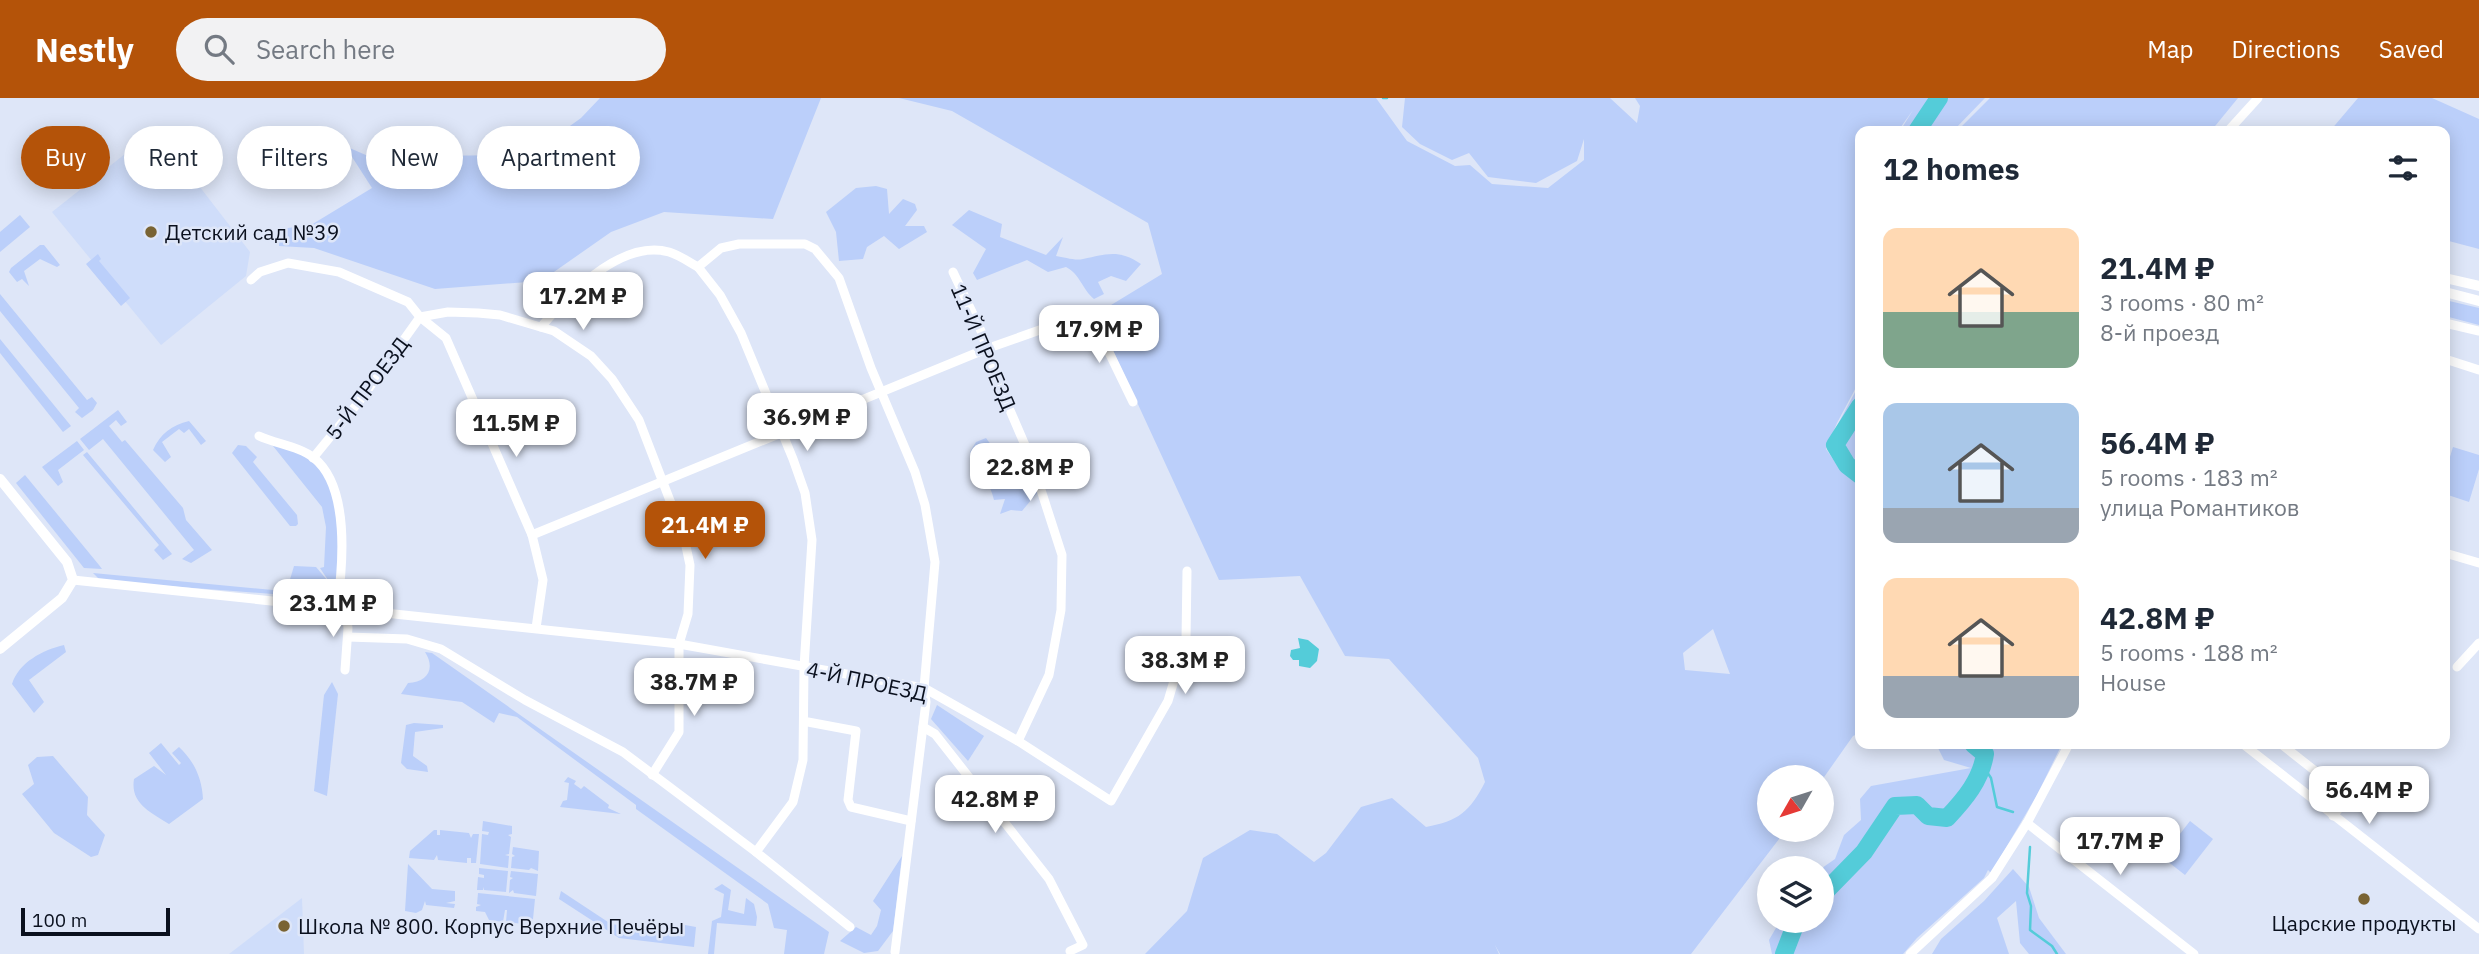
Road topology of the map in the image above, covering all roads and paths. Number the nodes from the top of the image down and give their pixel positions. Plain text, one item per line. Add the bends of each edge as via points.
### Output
1 (2258, 98) edge
2 (2233, 126) edge
3 (698, 267) junction
4 (953, 272) dead end
5 (2450, 279) edge
6 (251, 280) dead end
7 (2479, 286) edge
8 (2450, 293) edge
9 (2479, 301) edge
10 (420, 317) junction
11 (2450, 324) edge
12 (541, 327) junction
13 (2479, 331) edge
14 (986, 349) junction
15 (2450, 361) edge
16 (2479, 370) edge
17 (881, 393) junction
18 (1133, 402) dead end
19 (782, 435) junction
20 (259, 436) dead end
21 (313, 458) junction
22 (0, 479) edge
23 (664, 482) junction
24 (533, 535) junction
25 (2450, 554) edge
26 (2479, 563) edge
27 (1187, 570) dead end
28 (73, 580) junction
29 (342, 608) junction
30 (536, 628) junction
31 (348, 637) junction
32 (2479, 643) edge
33 (679, 644) junction
34 (0, 649) edge
35 (804, 667) junction
36 (2457, 667) dead end
37 (345, 670) dead end
38 (924, 688) junction
39 (808, 722) dead end
40 (923, 727) junction
41 (1018, 741) junction
42 (2066, 749) edge
43 (2249, 749) edge
44 (2287, 749) edge
45 (652, 775) junction
46 (2333, 816) junction
47 (911, 821) junction
48 (2027, 823) junction
49 (756, 852) junction
50 (850, 927) dead end
51 (2479, 929) edge
52 (895, 951) dead end
53 (1070, 951) dead end
54 (1910, 954) edge
55 (2194, 954) edge

1 - 2 street
3 - 12 street via 670,252 629,256 565,298
3 - 17 street via 721,247 806,244 815,249 834,269
3 - 19 street via 741,334
4 - 14 street, 11-Й ПРОЕЗД
5 - 7 street
6 - 10 street via 288,262 320,267 408,302
8 - 9 street
10 - 12 street via 478,313
10 - 21 street, 5-Й ПРОЕЗД
10 - 24 street via 452,347
11 - 13 street
12 - 23 street via 591,356 612,379 639,420
14 - 17 street
14 - 18 street via 1084,314 1102,338
14 - 41 street, 11-Й ПРОЕЗД via 1031,459 1062,555 1060,610 1049,675
15 - 16 street
17 - 19 street
17 - 38 street via 915,472 932,534 935,562
19 - 23 street
19 - 35 street via 805,493 813,540
20 - 21 street
21 - 29 street via 337,491
22 - 28 street via 67,562
23 - 24 street
23 - 33 street via 690,565 688,614
24 - 30 street via 543,580
25 - 26 street
27 - 41 street, 4-Й ПРОЕЗД via 1186,640 1168,701 1111,801
28 - 29 street, 4-Й ПРОЕЗД
28 - 34 street via 62,598
29 - 30 street, 4-Й ПРОЕЗД
29 - 31 street
30 - 33 street, 4-Й ПРОЕЗД
31 - 37 street
31 - 45 street via 407,639 441,649 623,752
32 - 36 street
33 - 35 street, 4-Й ПРОЕЗД
33 - 45 street via 679,732
35 - 38 street, 4-Й ПРОЕЗД
35 - 49 street via 803,760 793,802
38 - 40 street
38 - 41 street, 4-Й ПРОЕЗД
39 - 47 street via 856,731 851,807
40 - 47 street
40 - 53 street via 935,734 1049,879 1083,944
42 - 48 street
43 - 46 street
44 - 46 street via 2348,797
45 - 49 street
46 - 51 street
47 - 52 street
48 - 54 street via 1992,878
48 - 55 street
49 - 50 street

